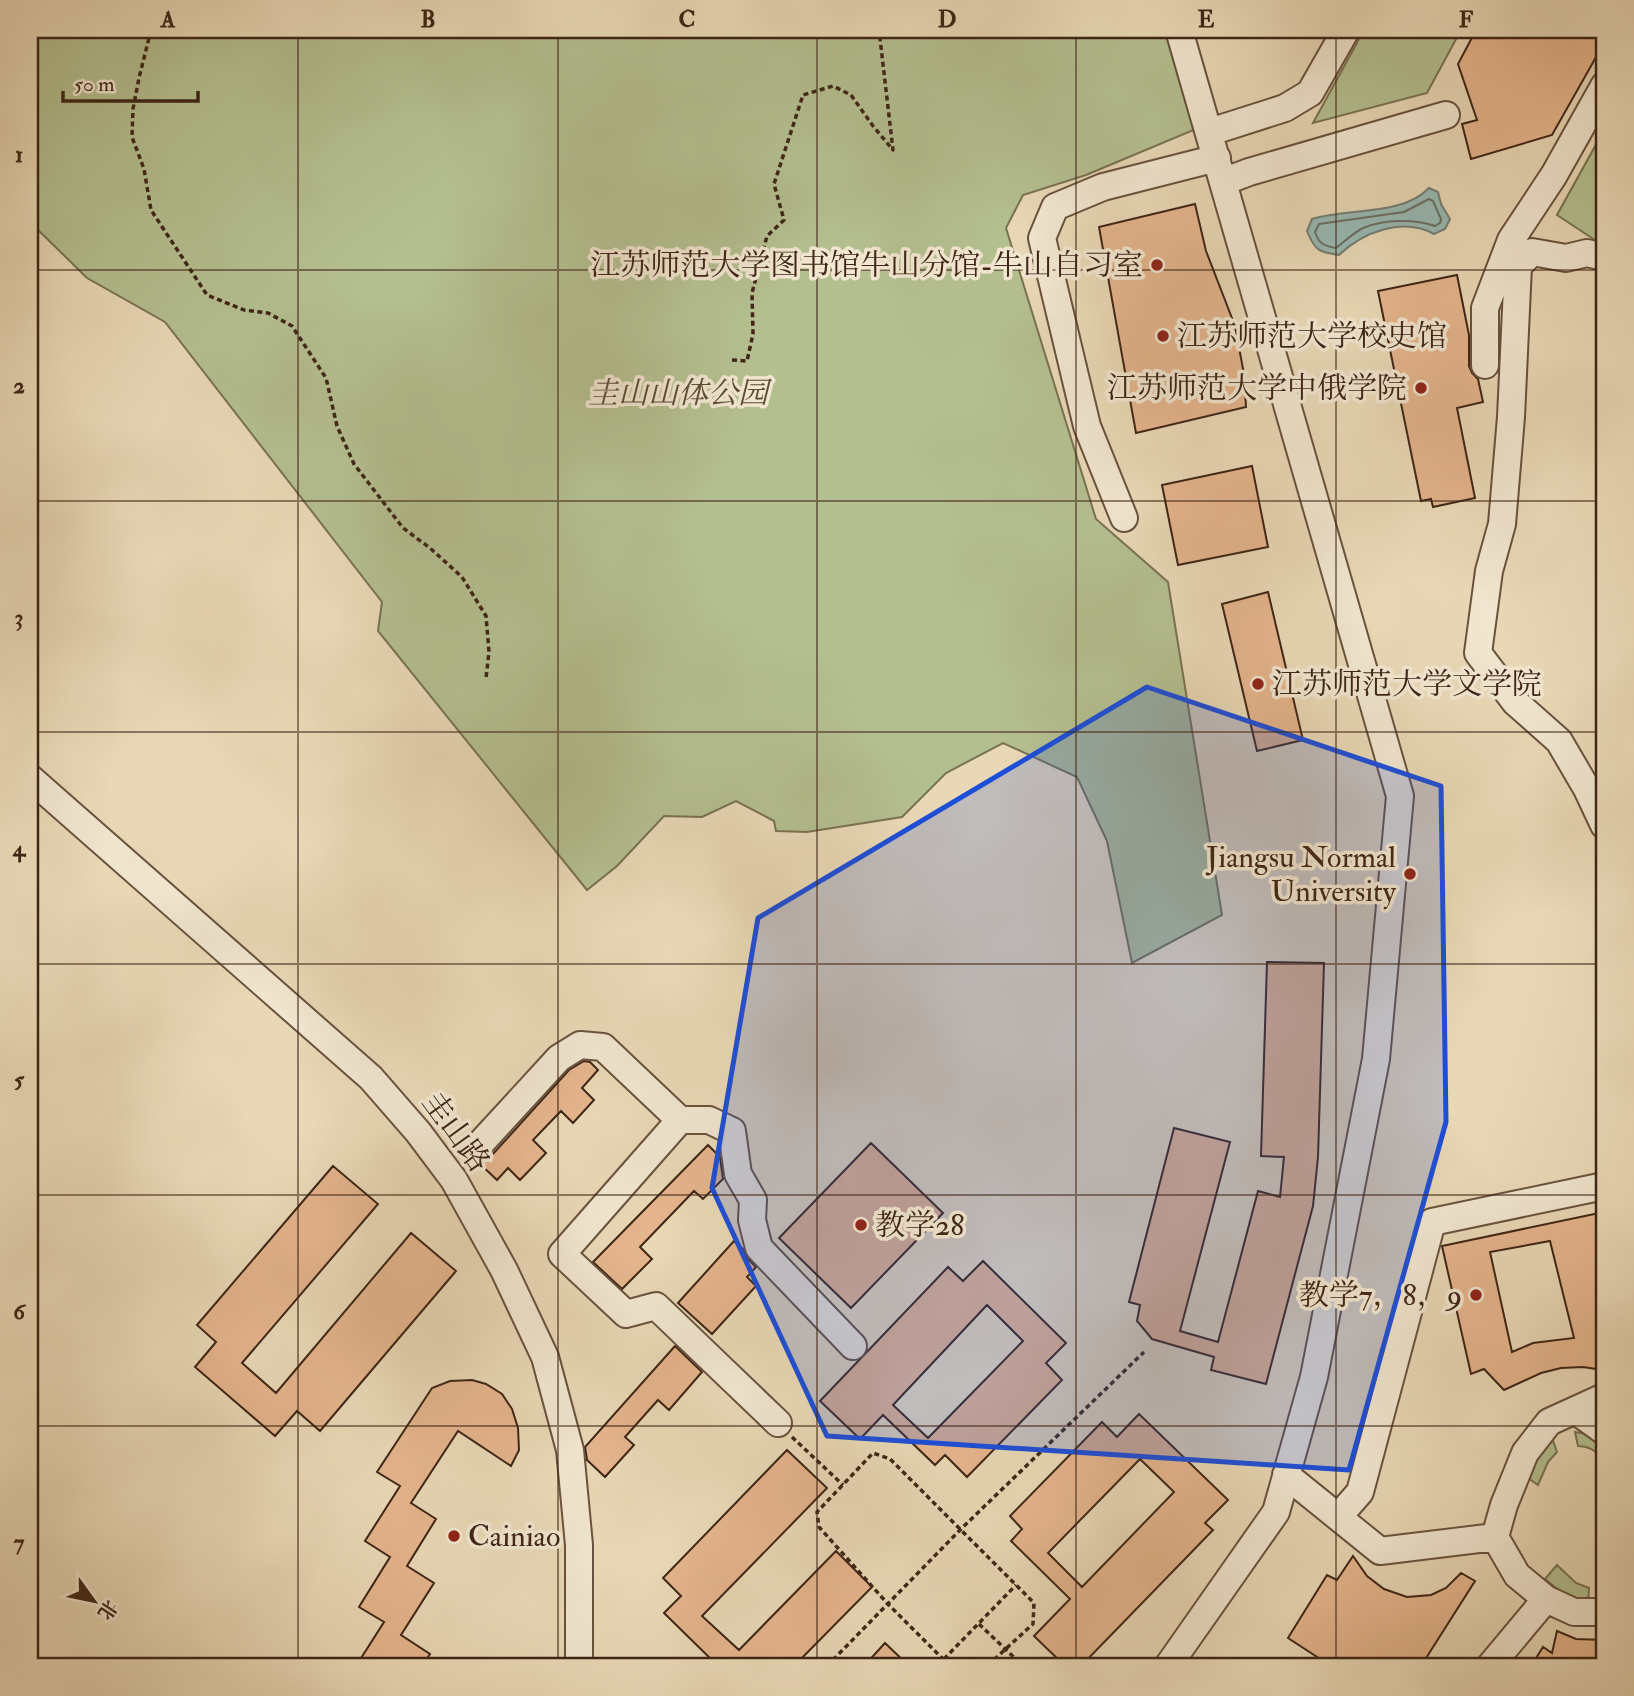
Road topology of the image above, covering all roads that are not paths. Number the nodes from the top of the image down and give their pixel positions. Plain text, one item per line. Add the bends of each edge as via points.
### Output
1 (1179, 30) edge
2 (1346, 30) edge
3 (1604, 86) edge
4 (1446, 115) dead end
5 (1210, 132) junction
6 (1220, 170) junction
7 (1604, 257) edge
8 (1485, 365) dead end
9 (1124, 518) dead end
10 (30, 778) edge
11 (1604, 825) edge
12 (680, 1120) junction
13 (481, 1143) dead end
14 (1604, 1186) edge
15 (853, 1346) dead end
16 (1604, 1397) edge
17 (1576, 1411) junction
18 (778, 1423) road end
19 (1604, 1432) edge
20 (1286, 1475) junction
21 (1339, 1516) junction
22 (1495, 1537) junction
23 (1546, 1599) junction
24 (1604, 1612) edge
25 (579, 1666) edge
26 (1168, 1666) edge
27 (1490, 1666) edge

1 - 5 street
2 - 5 street via 1310,93 1285,108
3 - 8 street via 1555,175 1511,240 1485,308
4 - 6 street via 1249,172
5 - 6 street
6 - 9 street via 1103,187 1055,207 1042,238 1087,426
6 - 20 street via 1400,796 1376,1059 1314,1377
7 - 11 street via 1587,253 1566,258 1532,252 1518,265 1502,524 1489,571 1478,653 1515,702 1559,741
10 - 25 street, 圭山路 via 372,1078 454,1180 545,1357 570,1450 579,1545
12 - 13 street via 603,1047 580,1045 559,1058
12 - 15 street via 709,1120 732,1131 738,1174 753,1200 759,1248
12 - 18 street via 562,1254 626,1314 656,1306
14 - 21 street via 1432,1222 1360,1492
16 - 17 street
17 - 19 street
17 - 22 street via 1549,1422 1525,1453
20 - 21 street
20 - 26 street via 1276,1512
21 - 22 street via 1380,1552
22 - 23 street via 1517,1575
23 - 24 street via 1574,1612
23 - 27 street

